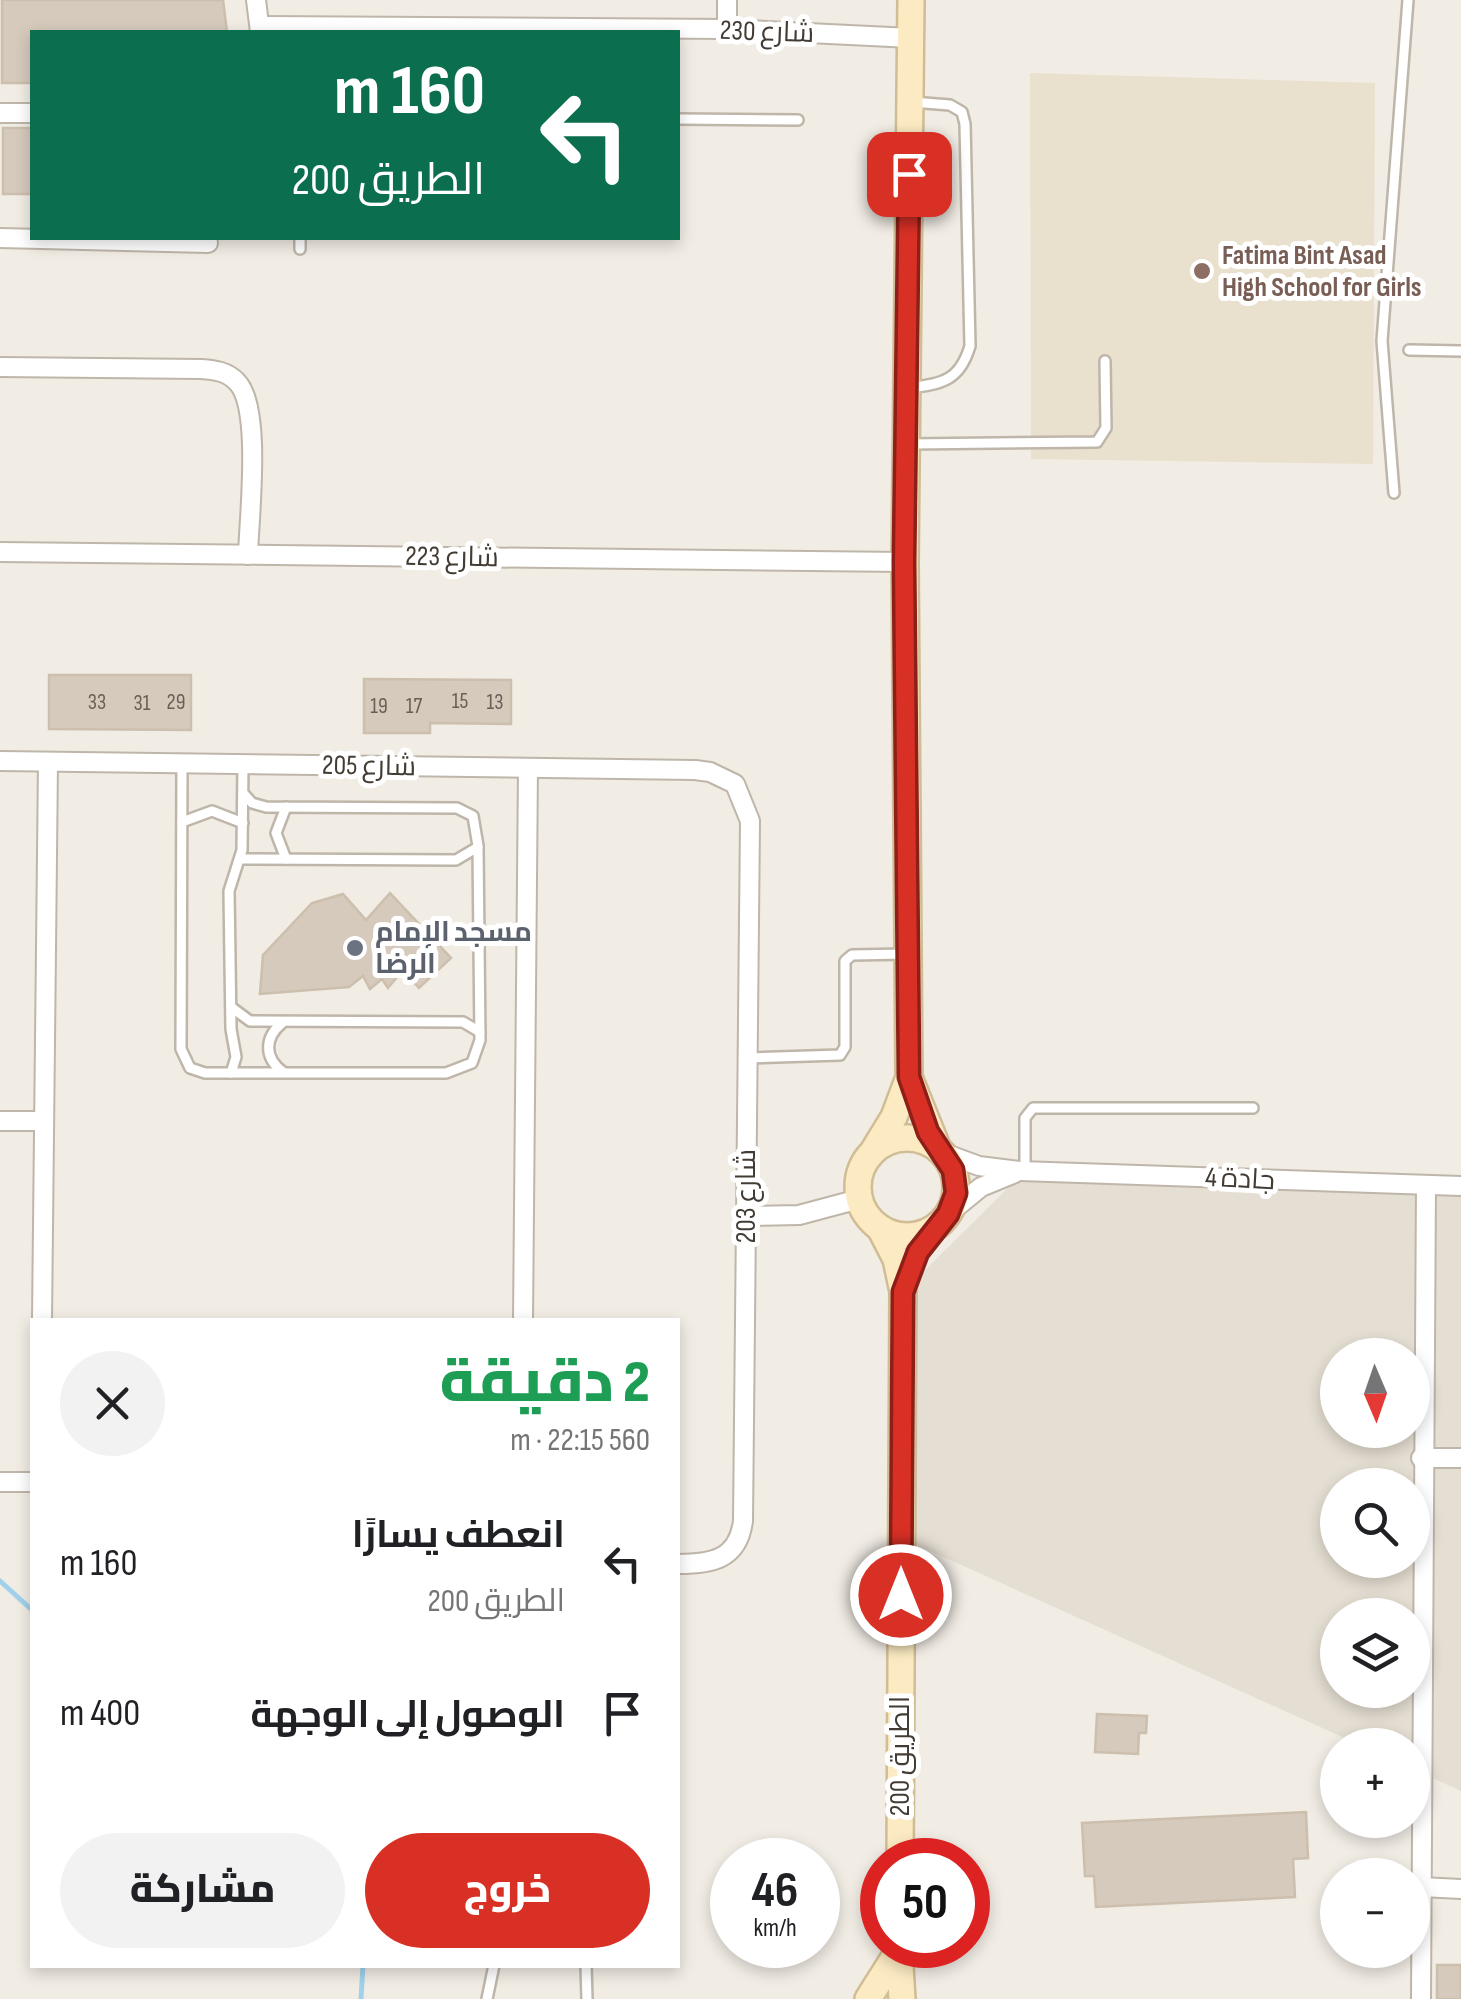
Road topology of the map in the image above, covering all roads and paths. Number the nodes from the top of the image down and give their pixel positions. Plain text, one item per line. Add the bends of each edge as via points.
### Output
1 (256, 0) edge
2 (727, 0) edge
3 (911, 0) edge
4 (1408, 0) edge
5 (261, 29) edge
6 (727, 30) junction
7 (911, 38) junction
8 (910, 102) junction
9 (0, 113) edge
10 (30, 113) edge
11 (680, 120) edge
12 (798, 120) dead end
13 (0, 238) edge
14 (30, 239) edge
15 (83, 240) edge
16 (208, 243) dead end
17 (1408, 350) dead end
18 (1461, 351) edge
19 (1104, 361) dead end
20 (0, 367) edge
21 (906, 388) junction
22 (906, 444) junction
23 (1394, 493) dead end
24 (0, 552) edge
25 (248, 554) junction
26 (904, 562) junction
27 (0, 761) edge
28 (48, 762) junction
29 (182, 764) junction
30 (243, 764) junction
31 (528, 768) junction
32 (735, 784) joint
33 (243, 793) junction
34 (286, 807) junction
35 (182, 822) junction
36 (243, 822) junction
37 (478, 846) junction
38 (240, 859) junction
39 (286, 859) junction
40 (908, 954) junction
41 (230, 1007) junction
42 (284, 1022) junction
43 (480, 1032) junction
44 (747, 1058) junction
45 (230, 1073) junction
46 (284, 1073) junction
47 (909, 1077) junction
48 (1254, 1108) dead end
49 (0, 1121) edge
50 (44, 1121) junction
51 (939, 1150) junction
52 (871, 1154) junction
53 (1022, 1171) junction
54 (1426, 1185) junction
55 (1461, 1186) edge
56 (859, 1200) junction
57 (746, 1216) junction
58 (941, 1221) junction
59 (880, 1228) junction
60 (903, 1292) junction
61 (42, 1318) edge
62 (523, 1318) edge
63 (1421, 1458) junction
64 (1461, 1458) edge
65 (0, 1482) edge
66 (30, 1482) edge
67 (680, 1564) edge
68 (900, 1838) edge
69 (1421, 1858) edge
70 (1430, 1887) edge
71 (1461, 1889) edge
72 (493, 1968) edge
73 (586, 1968) edge
74 (886, 1968) edge
75 (900, 1968) edge
76 (1421, 1968) edge
77 (487, 1999) edge
78 (587, 1999) edge
79 (868, 1999) edge
80 (902, 1999) edge
81 (1421, 1999) edge

1 - 5 street, شارع 230
2 - 6 street
3 - 7 main road
4 - 23 lane via 1382,341
5 - 6 street, شارع 230
6 - 7 street, شارع 230
7 - 8 main road
8 - 21 main road
8 - 21 lane via 950,105 962,112 965,124 970,346 955,376
9 - 10 street
11 - 12 lane
13 - 14 street
15 - 16 street
17 - 18 lane
19 - 22 lane via 1106,428 1092,444
20 - 25 street via 201,368 232,378 250,411
21 - 22 main road
22 - 26 main road
24 - 25 street, شارع 223
25 - 26 street, شارع 223
26 - 40 main road
27 - 28 street, شارع 205
28 - 29 street, شارع 205
28 - 50 street
29 - 30 street, شارع 205
29 - 35 lane
30 - 31 street, شارع 205
30 - 33 lane
31 - 32 street, شارع 205 via 695,770
31 - 62 street
32 - 44 street, شارع 203 via 750,821
33 - 34 lane via 258,806
33 - 36 lane
34 - 37 lane via 457,808 475,820
34 - 39 lane via 276,833
35 - 36 lane via 212,812
35 - 45 lane via 181,1049 197,1072
36 - 38 lane
37 - 39 lane via 456,860
37 - 43 lane
38 - 39 lane
38 - 41 lane via 230,891
40 - 44 lane via 848,957 840,1055
40 - 47 main road
41 - 42 lane via 250,1021
41 - 45 lane via 236,1057
42 - 43 lane via 464,1022
42 - 46 lane via 268,1047
43 - 46 lane via 476,1056 455,1073
44 - 57 street, شارع 203
45 - 46 lane
47 - 51 main road
47 - 52 main road
48 - 53 lane via 1034,1108 1025,1118
49 - 50 street
50 - 61 street
51 - 52 main road via 907,1138
51 - 53 street, جادة 4 via 979,1166
51 - 58 main road via 956,1181
52 - 56 main road via 859,1175
53 - 54 street, جادة 4
53 - 58 street, جادة 4 via 981,1187
54 - 55 street, جادة 4
54 - 63 street
56 - 57 street via 799,1215
56 - 59 main road
57 - 67 street, شارع 203 via 742,1536 713,1563
58 - 59 main road via 913,1236
58 - 60 main road, الطريق 200
59 - 60 main road, الطريق 200
60 - 68 main road, الطريق 200
63 - 64 street
63 - 69 street
65 - 66 street
70 - 71 street
72 - 77 lane
73 - 78 lane
74 - 79 main road
75 - 80 main road
76 - 81 street

